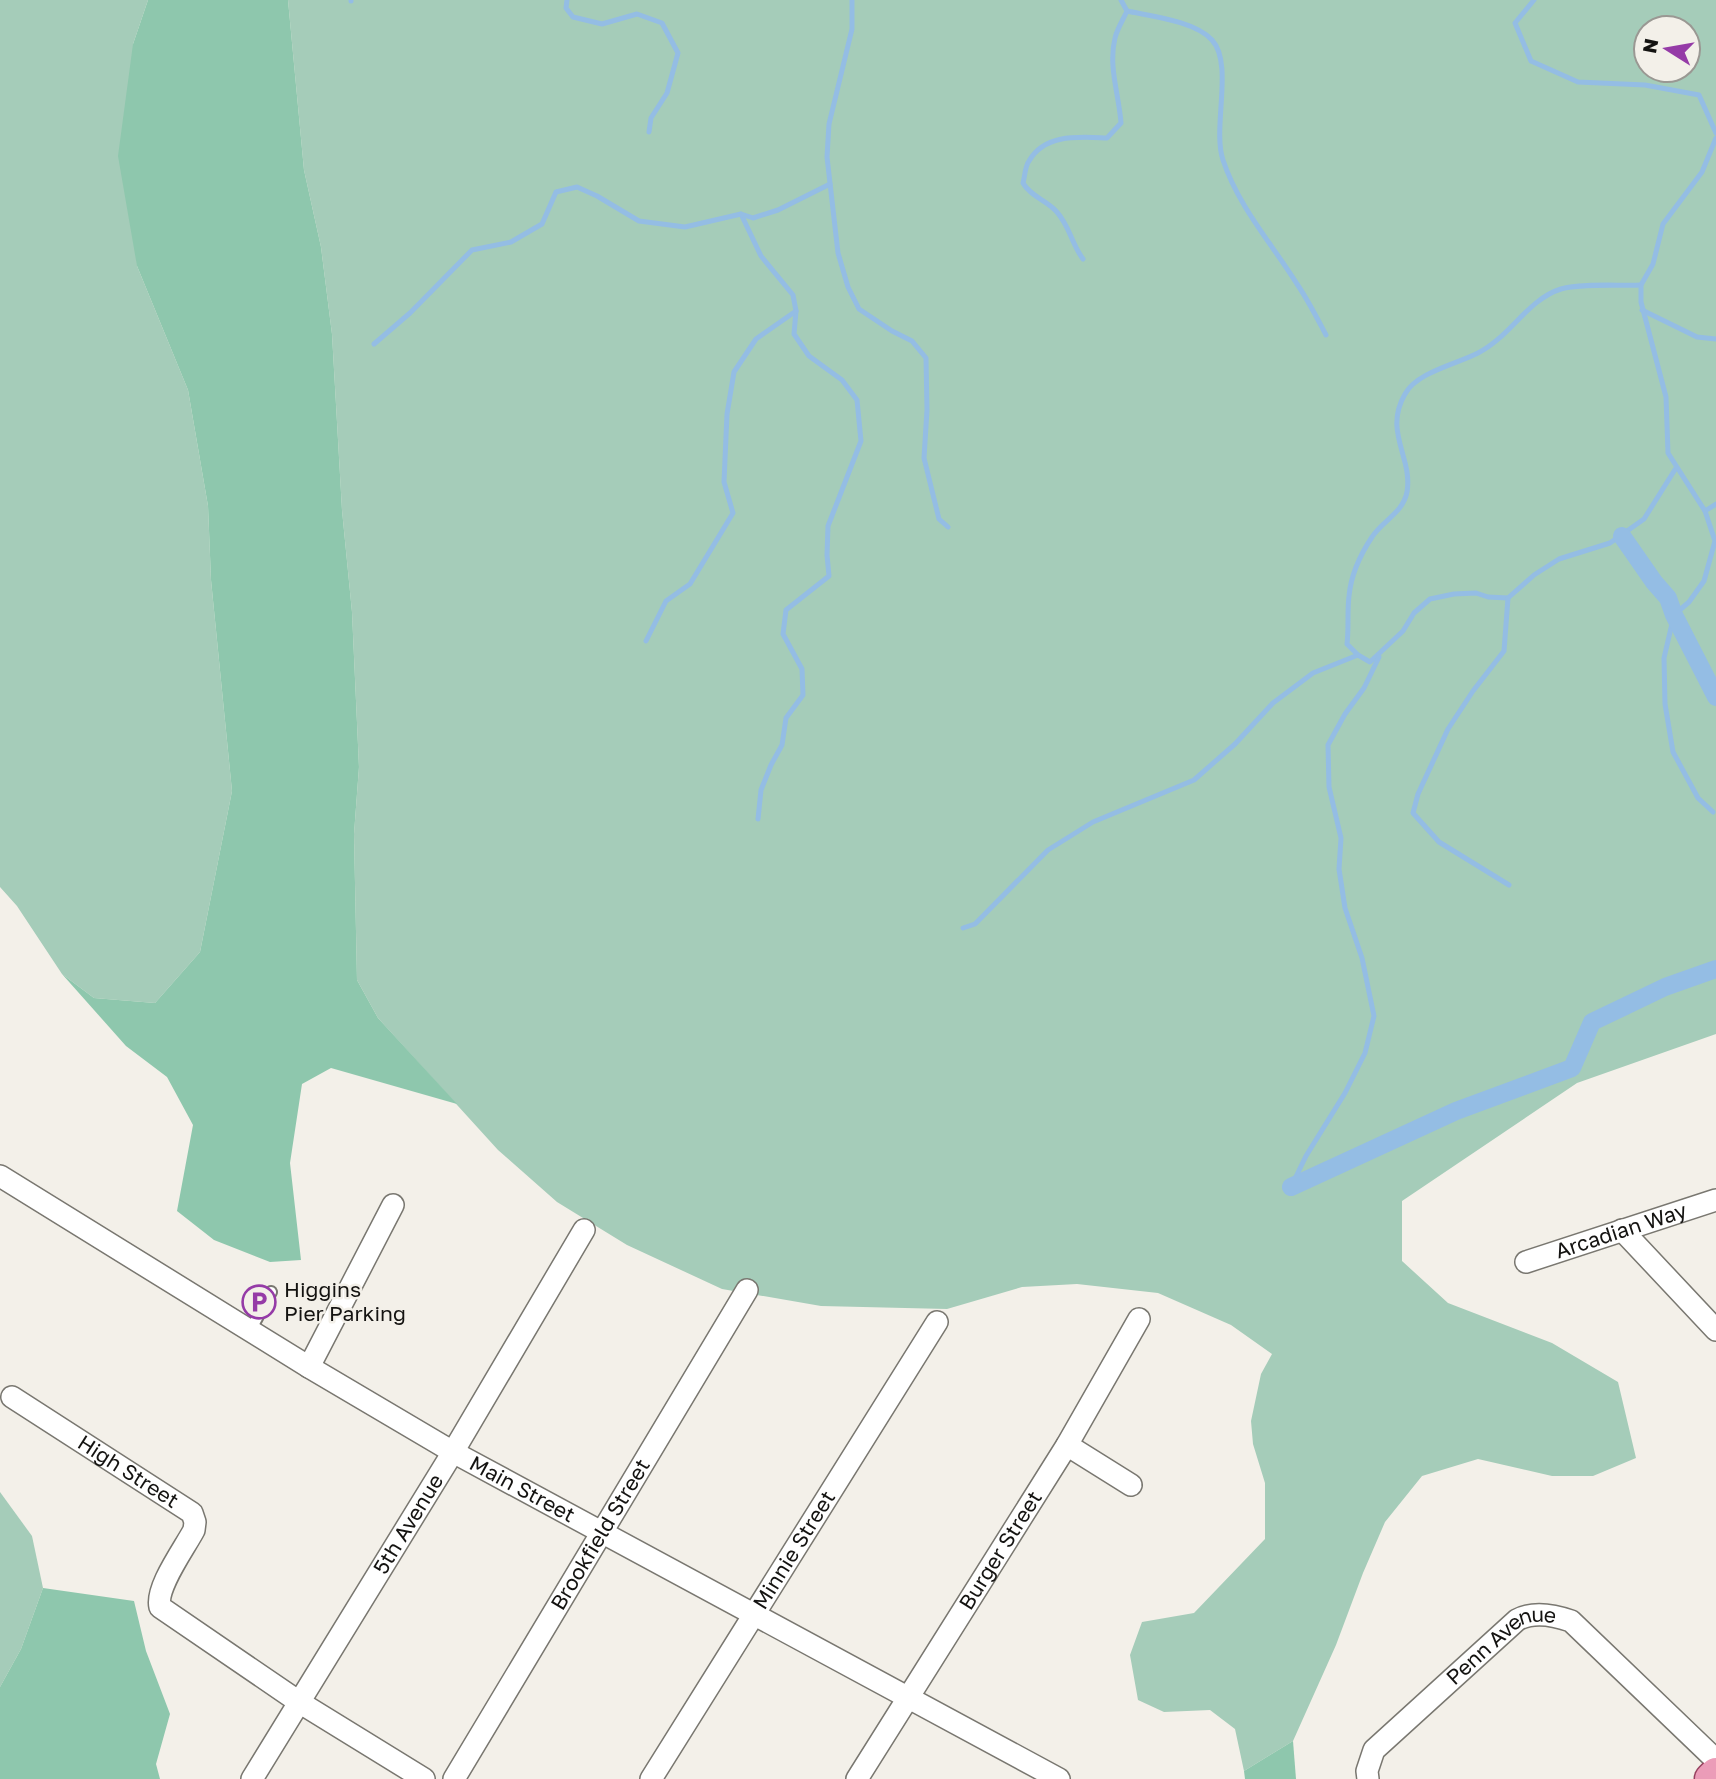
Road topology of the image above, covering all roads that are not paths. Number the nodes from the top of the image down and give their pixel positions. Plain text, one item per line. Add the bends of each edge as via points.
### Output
1 (0, 1176) edge
2 (1716, 1200) edge
3 (393, 1205) dead end
4 (584, 1230) dead end
5 (1622, 1230) junction
6 (1526, 1262) dead end
7 (747, 1290) dead end
8 (271, 1292) dead end
9 (1139, 1319) dead end
10 (937, 1322) dead end
11 (1716, 1330) edge
12 (250, 1331) junction
13 (309, 1367) junction
14 (12, 1397) dead end
15 (1067, 1445) junction
16 (453, 1452) junction
17 (1131, 1485) dead end
18 (601, 1533) junction
19 (755, 1614) junction
20 (907, 1696) junction
21 (299, 1702) junction
22 (1716, 1760) edge
23 (1716, 1774) edge
24 (252, 1779) edge
25 (424, 1779) edge
26 (454, 1779) edge
27 (651, 1779) edge
28 (857, 1779) edge
29 (1059, 1779) edge
30 (1368, 1779) edge
31 (1711, 1779) edge

1 - 12 street, Main Street
2 - 5 street, Arcadian Way
3 - 13 street
4 - 16 street, 5th Avenue
5 - 6 street, Arcadian Way
5 - 11 street
7 - 18 street, Brookfield Street
8 - 12 lane
9 - 15 street, Burger Street
10 - 19 street, Minnie Street
12 - 13 street, Main Street
13 - 16 street, Main Street
14 - 21 street, High Street via 192,1513 194,1530 163,1586 160,1607
15 - 17 street
15 - 20 street, Burger Street
16 - 18 street, Main Street
16 - 21 street, 5th Avenue
18 - 19 street, Main Street
18 - 26 street, Brookfield Street
19 - 20 street, Main Street
19 - 27 street, Minnie Street
20 - 28 street, Burger Street
20 - 29 street, Main Street
21 - 24 street, 5th Avenue
21 - 25 street
22 - 30 street, Penn Avenue via 1570,1621 1552,1614 1517,1620 1374,1750
23 - 31 main road

